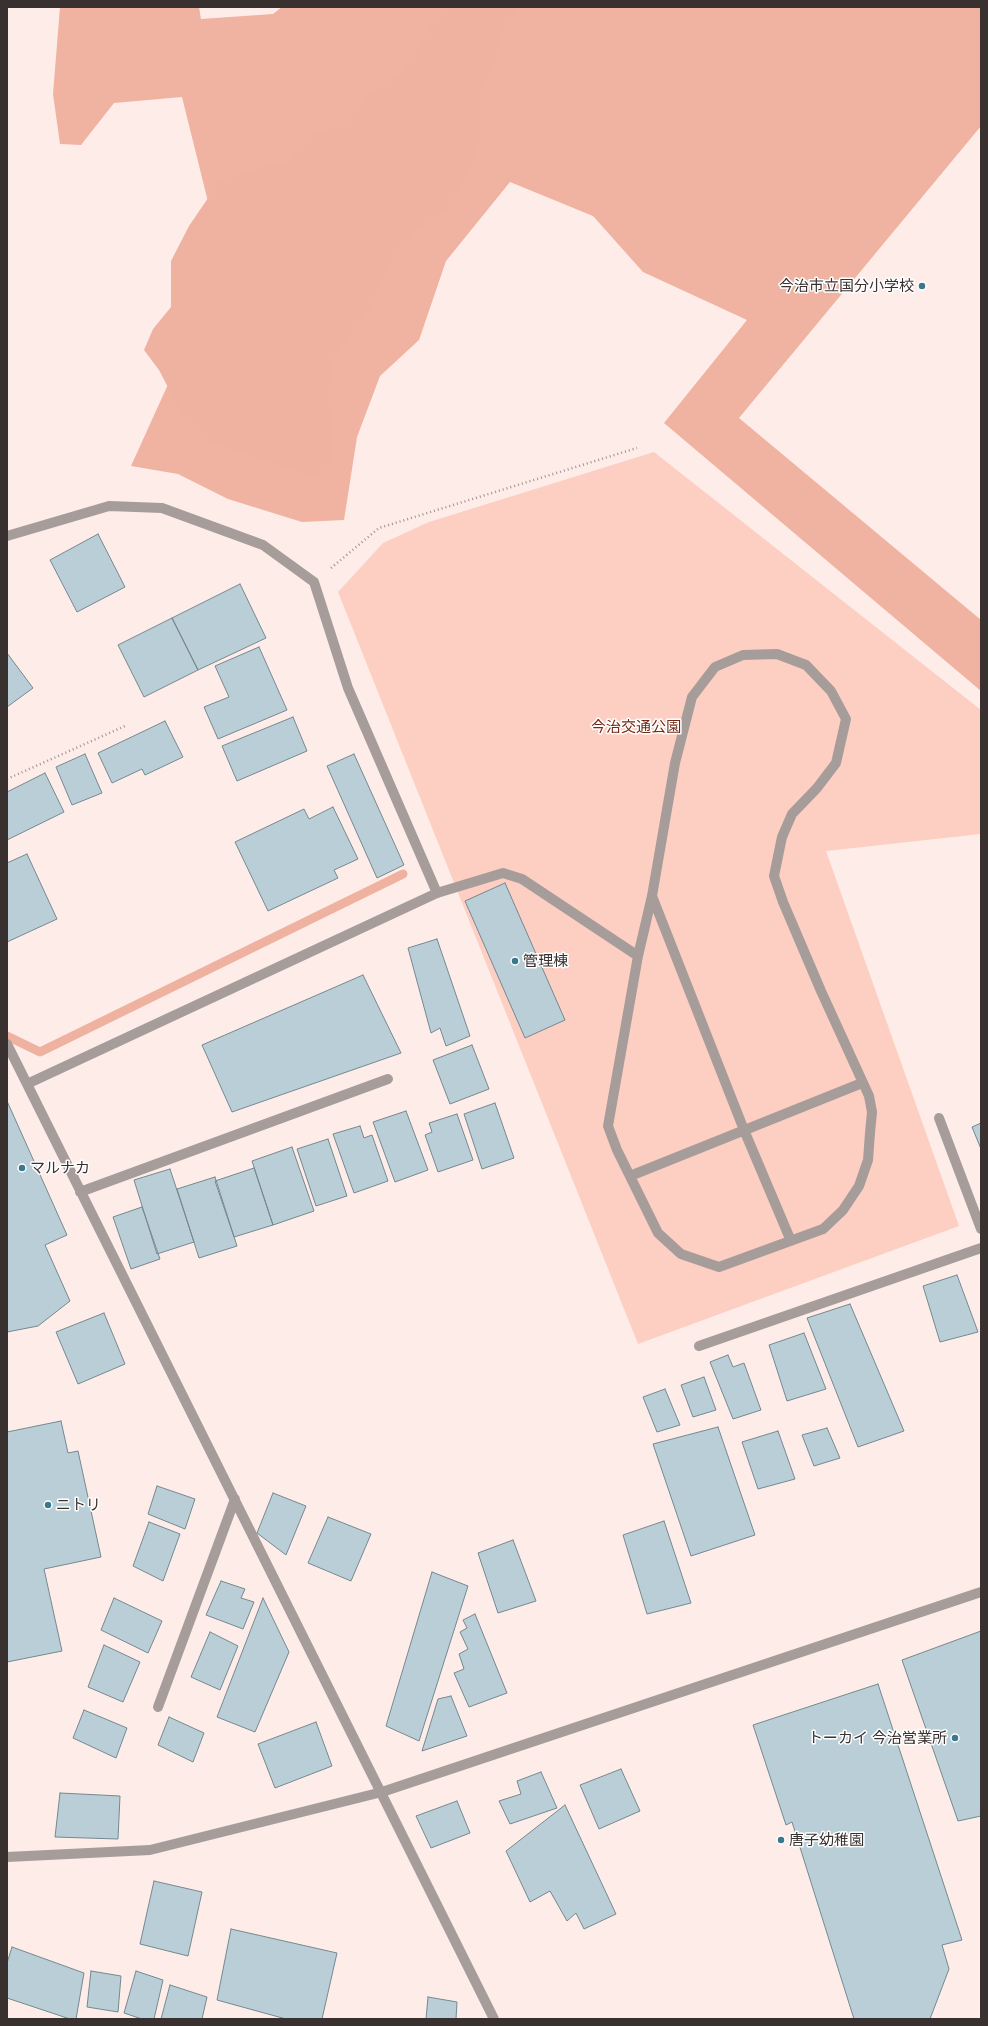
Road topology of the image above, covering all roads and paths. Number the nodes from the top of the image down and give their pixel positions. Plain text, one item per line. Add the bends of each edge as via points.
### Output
1 (637, 448) dead end
2 (7, 536) edge
3 (314, 582) junction
4 (125, 726) dead end
5 (7, 779) edge
6 (437, 893) junction
7 (652, 896) junction
8 (638, 956) junction
9 (7, 1044) edge
10 (388, 1078) dead end
11 (862, 1083) junction
12 (27, 1084) junction
13 (939, 1118) dead end
14 (744, 1130) junction
15 (630, 1176) junction
16 (80, 1192) junction
17 (981, 1229) edge
18 (791, 1241) junction
19 (981, 1248) edge
20 (699, 1346) dead end
21 (235, 1499) junction
22 (981, 1592) edge
23 (158, 1707) dead end
24 (382, 1792) junction
25 (7, 1857) edge
26 (494, 2019) edge

1 - 3 path via 379,528
2 - 3 street via 109,506 162,508 262,545
3 - 6 street via 348,688
4 - 5 path
6 - 8 street via 503,873 522,879
6 - 12 street
7 - 8 street
7 - 11 street via 675,763 692,697 715,668 743,655 777,654 806,665 831,691 846,719 836,763 818,788 792,814 782,837 774,876
7 - 14 street
8 - 15 street via 608,1126
9 - 12 street
10 - 16 street
11 - 14 street
11 - 18 street via 869,1096 872,1112 868,1160 859,1186 843,1210 824,1229
12 - 16 street
13 - 17 street
14 - 15 street
14 - 18 street
15 - 18 street via 658,1233 681,1254 720,1267
16 - 21 street
19 - 20 street
21 - 23 street
21 - 24 street
22 - 24 street
24 - 25 street via 150,1850
24 - 26 street

